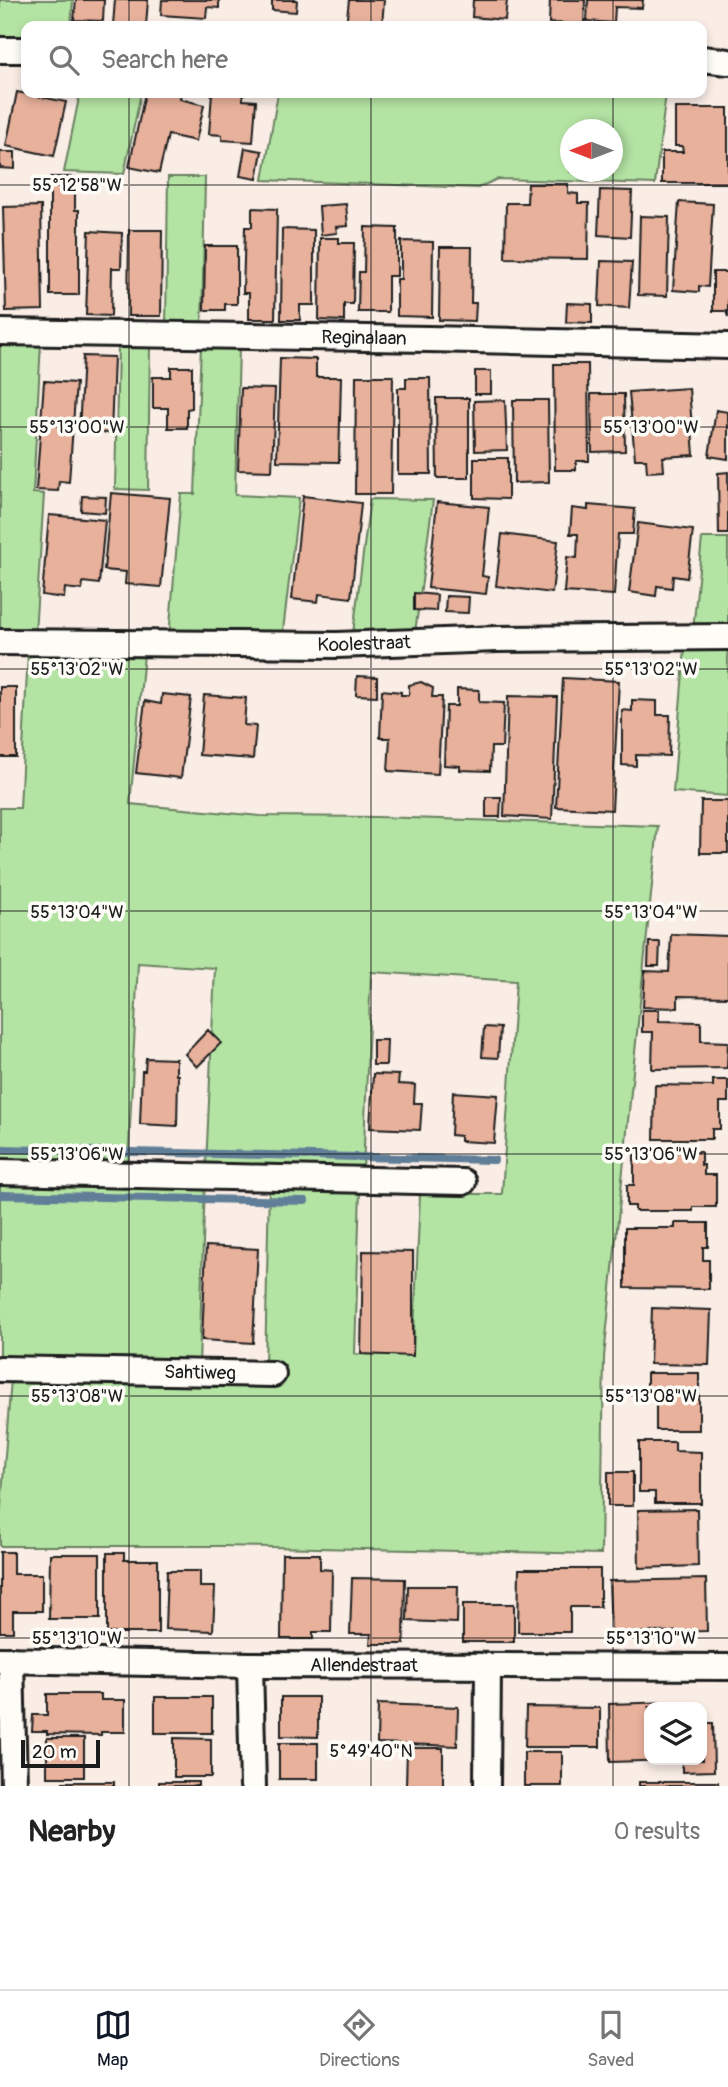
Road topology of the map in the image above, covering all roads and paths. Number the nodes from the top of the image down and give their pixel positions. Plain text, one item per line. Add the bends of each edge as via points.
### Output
1 (0, 50) edge
2 (21, 50) edge
3 (707, 60) edge
4 (728, 62) edge
5 (0, 332) edge
6 (728, 346) edge
7 (728, 638) edge
8 (0, 642) edge
9 (0, 1172) edge
10 (463, 1182) dead end
11 (0, 1370) edge
12 (273, 1374) dead end
13 (6, 1660) edge
14 (250, 1665) junction
15 (488, 1667) junction
16 (728, 1667) edge
17 (15, 1786) edge
18 (253, 1786) edge
19 (486, 1786) edge

1 - 2 street
3 - 4 street
5 - 6 street, Reginalaan
7 - 8 street, Koolestraat via 337,645
9 - 10 street
11 - 12 street, Sahtiweg
13 - 14 street, Allendestraat
13 - 17 street
14 - 15 street, Allendestraat
14 - 18 street
15 - 16 street, Allendestraat
15 - 19 street

